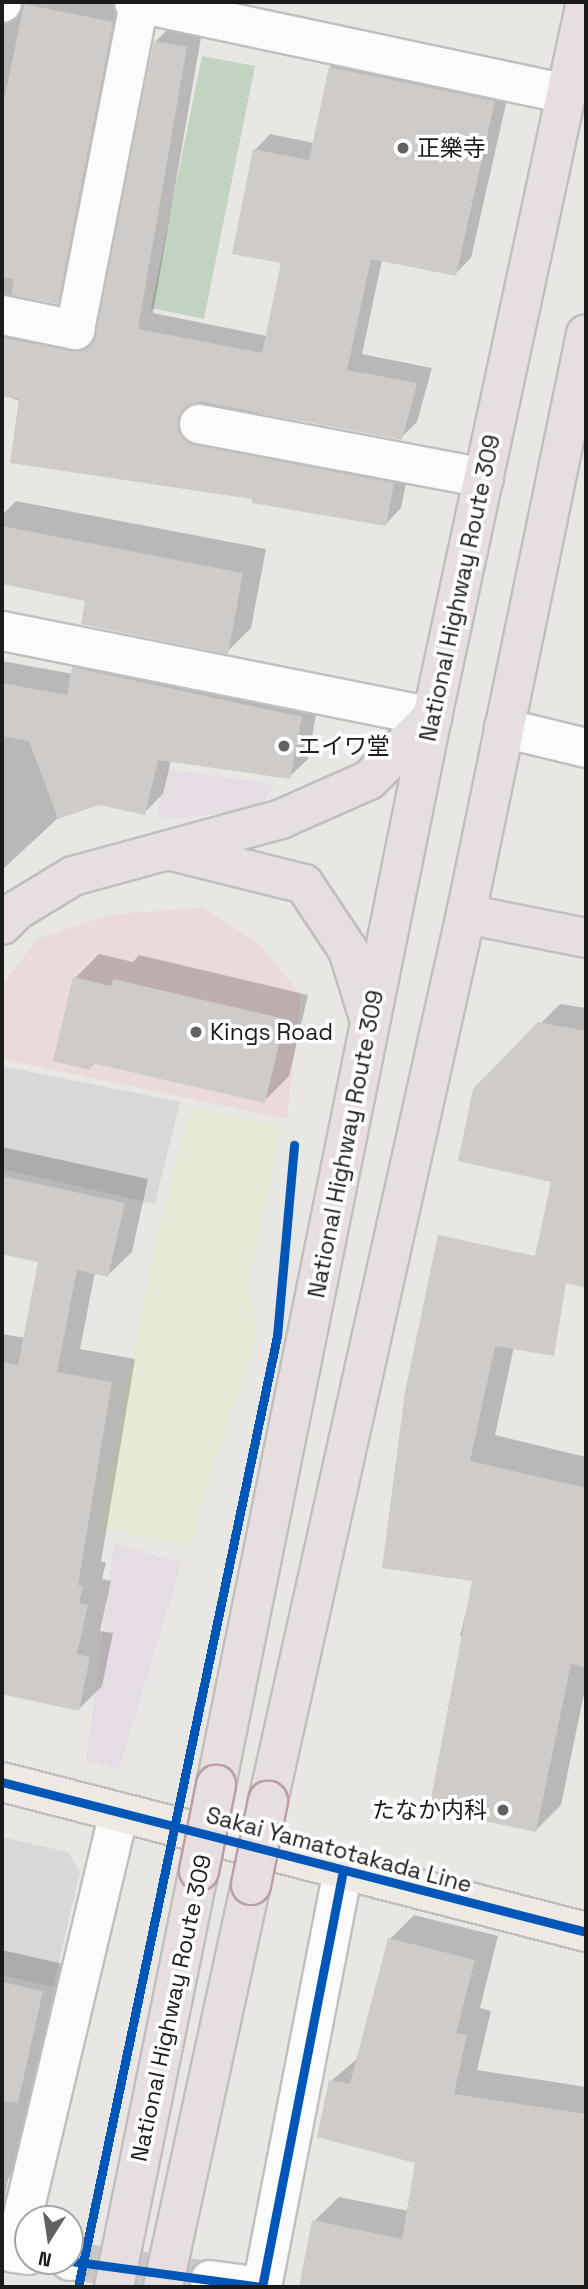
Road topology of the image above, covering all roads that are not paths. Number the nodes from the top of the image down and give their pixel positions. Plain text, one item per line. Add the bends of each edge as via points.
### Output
1 (136, 2) edge
2 (586, 2) edge
3 (566, 94) junction
4 (2, 315) edge
5 (586, 334) edge
6 (199, 424) dead end
7 (484, 478) junction
8 (2, 631) edge
9 (432, 717) junction
10 (504, 728) junction
11 (586, 748) edge
12 (163, 849) junction
13 (466, 914) junction
14 (2, 925) edge
15 (586, 938) edge
16 (370, 1024) junction
17 (2, 1782) edge
18 (119, 1813) junction
19 (343, 1872) junction
20 (586, 1932) edge
21 (25, 2205) edge
22 (210, 2280) dead end
23 (115, 2284) edge
24 (163, 2286) edge

1 - 3 street
1 - 4 street via 75,330
2 - 3 highway, National Highway Route 309
3 - 7 highway, National Highway Route 309
5 - 10 highway
6 - 7 street
7 - 9 highway, National Highway Route 309
8 - 9 street
9 - 12 highway via 369,780 281,818
9 - 16 highway, National Highway Route 309
10 - 11 street
10 - 13 highway
12 - 14 highway via 73,876 17,910
12 - 16 highway via 304,884 348,950
13 - 15 highway
13 - 24 highway, bridge
16 - 23 highway, National Highway Route 309, bridge
17 - 18 main road, Sakai Yamatotakada Line
18 - 19 main road, Sakai Yamatotakada Line
18 - 21 street
19 - 20 main road, Sakai Yamatotakada Line
19 - 22 street via 262,2287

